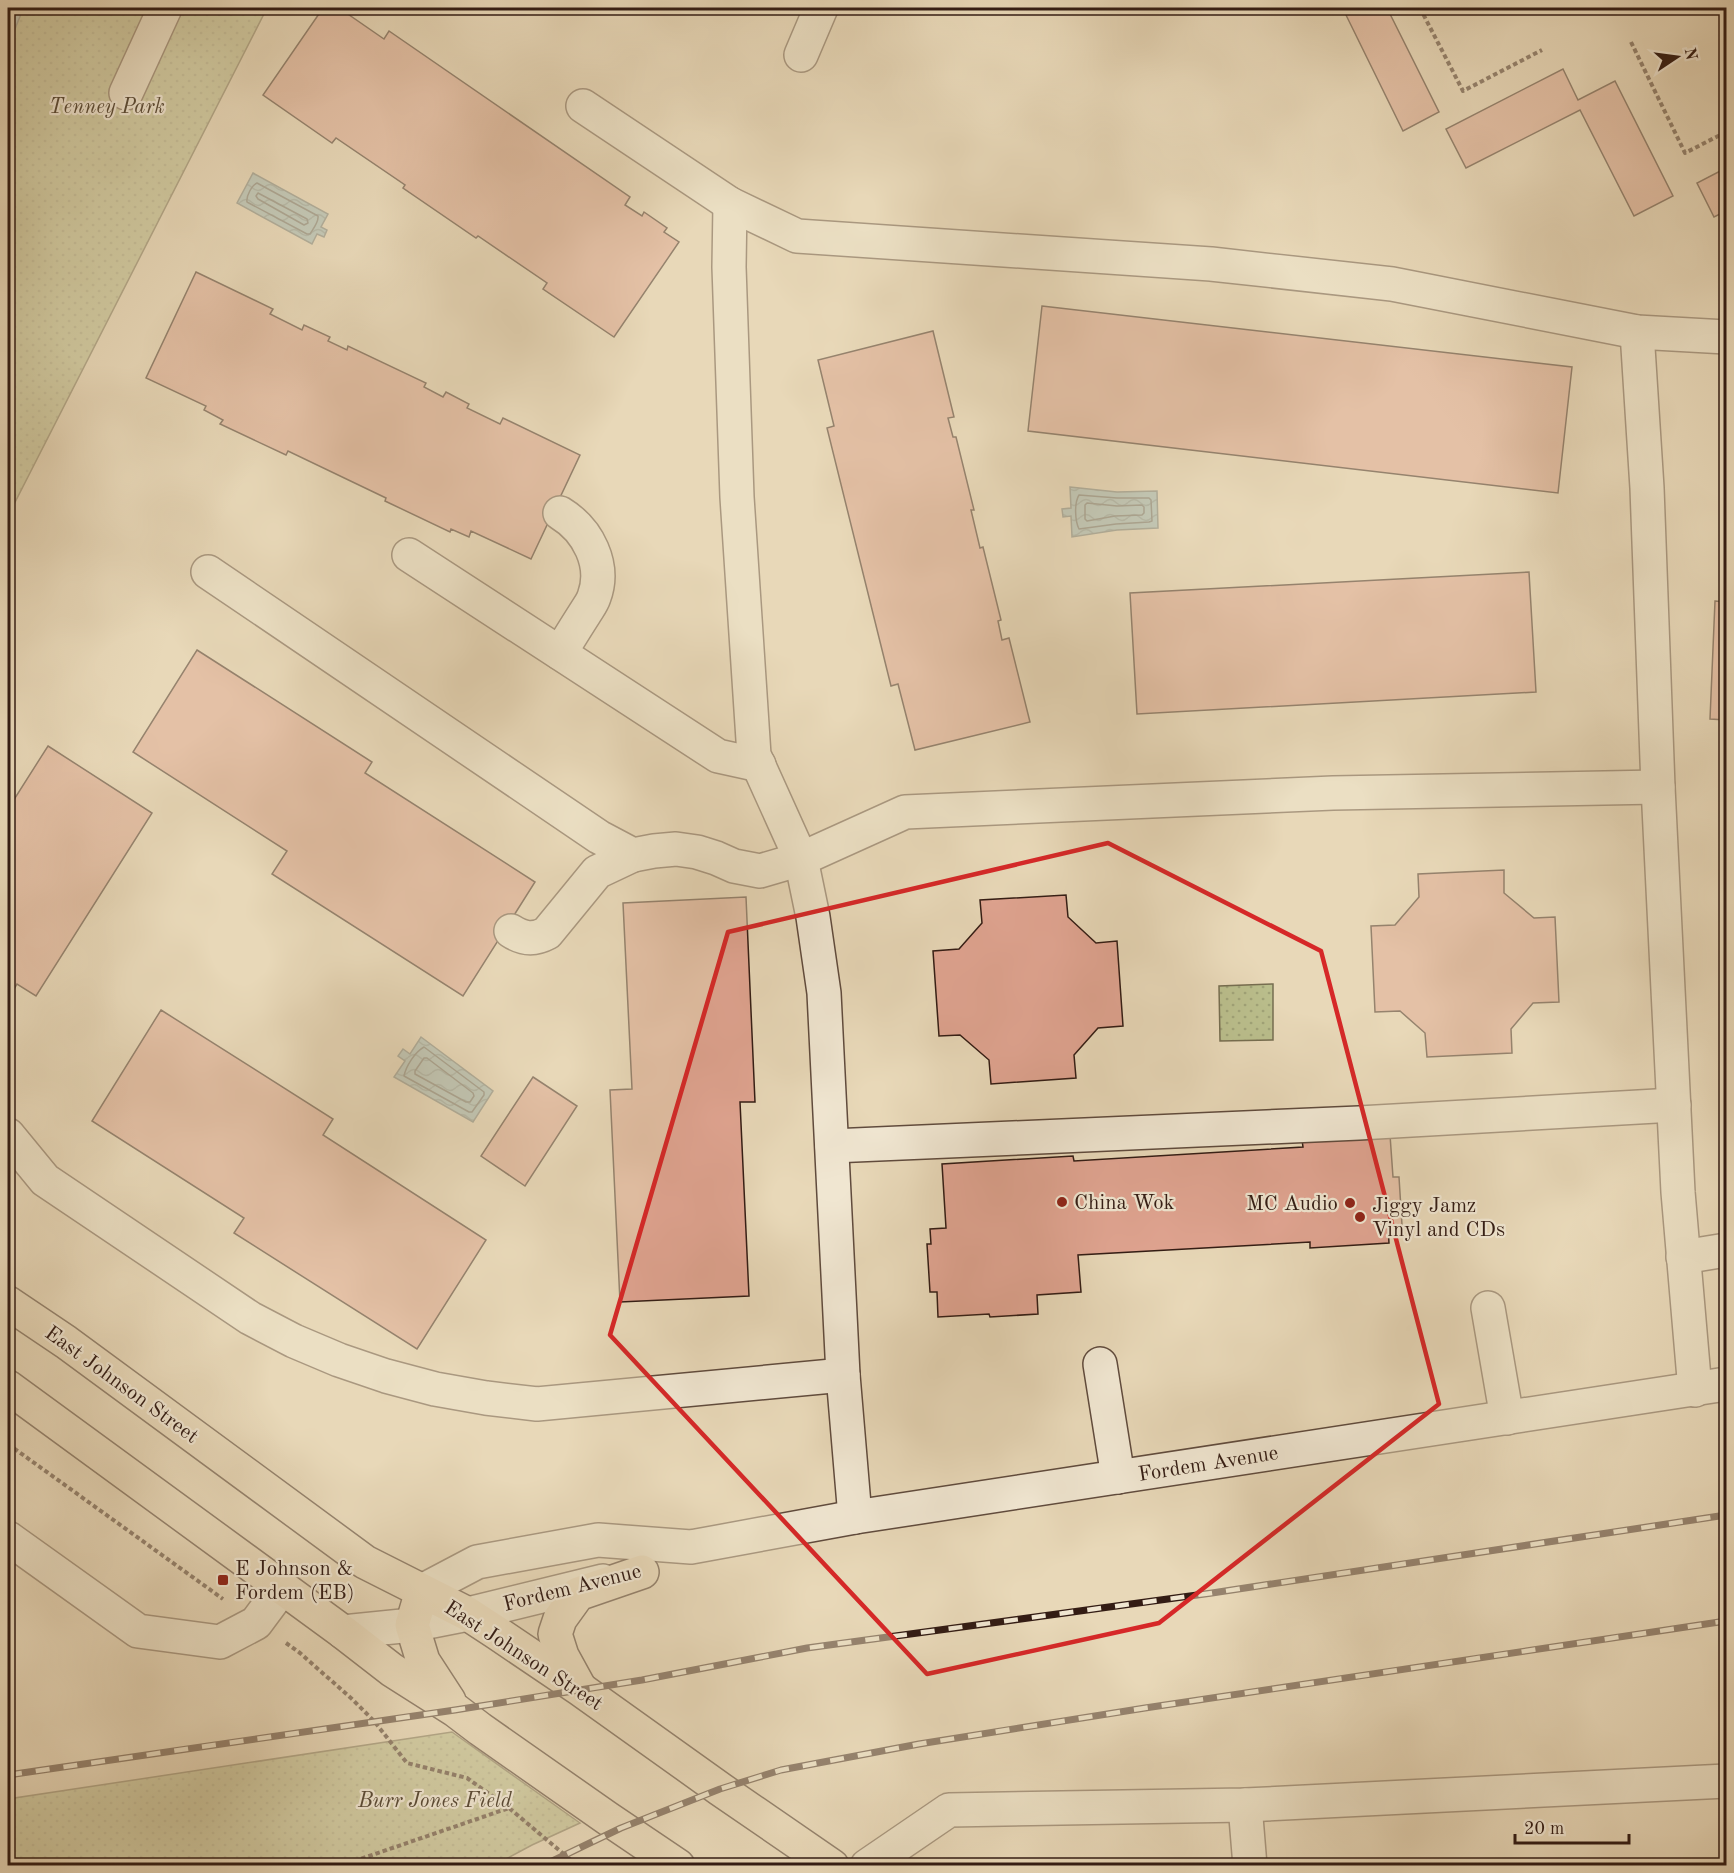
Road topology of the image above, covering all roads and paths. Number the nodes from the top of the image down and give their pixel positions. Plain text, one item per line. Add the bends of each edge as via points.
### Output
1 (165, 8) edge
2 (821, 8) edge
3 (1420, 8) edge
4 (1631, 42) dead end
5 (1542, 50) dead end
6 (801, 55) dead end
7 (126, 93) dead end
8 (583, 106) dead end
9 (1726, 132) edge
10 (730, 204) junction
11 (1637, 332) junction
12 (1726, 337) edge
13 (560, 513) dead end
14 (409, 555) dead end
15 (208, 572) dead end
16 (560, 653) junction
17 (759, 765) junction
18 (1658, 787) junction
19 (633, 855) junction
20 (801, 859) junction
21 (510, 931) dead end
22 (1674, 1105) junction
23 (8, 1135) edge
24 (832, 1146) junction
25 (1726, 1250) edge
26 (1683, 1257) junction
27 (8, 1303) edge
28 (1488, 1308) dead end
29 (1100, 1364) dead end
30 (843, 1375) junction
31 (8, 1387) edge
32 (1711, 1387) edge
33 (1507, 1418) junction
34 (8, 1444) edge
35 (1118, 1477) junction
36 (855, 1517) junction
37 (8, 1538) edge
38 (691, 1547) junction
39 (642, 1572) junction
40 (282, 1588) junction
41 (422, 1591) junction
42 (468, 1614) junction
43 (256, 1623) junction
44 (412, 1625) junction
45 (343, 1632) junction
46 (580, 1689) junction
47 (455, 1710) junction
48 (1726, 1781) edge
49 (1245, 1805) junction
50 (509, 1808) junction
51 (340, 1866) edge
52 (578, 1866) edge
53 (678, 1866) edge
54 (832, 1866) edge
55 (867, 1866) edge
56 (1250, 1866) edge

1 - 7 street
2 - 6 street
3 - 5 path via 1463,91
4 - 9 path via 1685,153
8 - 10 street
10 - 11 street via 798,236 1211,264 1381,283
10 - 17 street via 737,497 754,754
11 - 12 street
11 - 18 street
13 - 16 street via 586,537 597,565 597,581 594,598
14 - 16 street
15 - 19 street via 599,837
16 - 17 street via 718,756
17 - 20 street
18 - 20 street via 1332,793 905,812
18 - 22 street
19 - 20 street via 676,849 760,871
19 - 21 street via 597,872 547,933 529,938
20 - 24 street via 824,993
22 - 24 street
22 - 26 street
23 - 30 street via 45,1180 250,1318 294,1341 386,1376 435,1389 537,1404
24 - 30 street
25 - 26 street
26 - 32 street
27 - 41 main road, East Johnson Street via 365,1562
28 - 33 street
29 - 35 street
30 - 36 street
31 - 40 main road
32 - 33 street, Fordem Avenue
33 - 35 street, Fordem Avenue
34 - 43 path
35 - 36 street, Fordem Avenue
36 - 38 street, Fordem Avenue
37 - 43 street via 138,1631 220,1642
38 - 39 street, Fordem Avenue
38 - 41 street, Fordem Avenue via 598,1540 477,1562
39 - 42 street, Fordem Avenue
39 - 46 main road via 578,1594 560,1619 555,1634
40 - 43 street
40 - 45 main road
41 - 42 main road, East Johnson Street
41 - 44 main road
42 - 44 street, Fordem Avenue
42 - 46 main road, East Johnson Street
43 - 50 path via 300,1653 352,1699 406,1763 467,1778
44 - 45 street, Fordem Avenue
44 - 47 main road via 423,1661
45 - 47 main road via 392,1670
46 - 54 main road, East Johnson Street
47 - 53 main road
48 - 49 street
49 - 55 street via 949,1810
49 - 56 street
50 - 51 path
50 - 52 path

